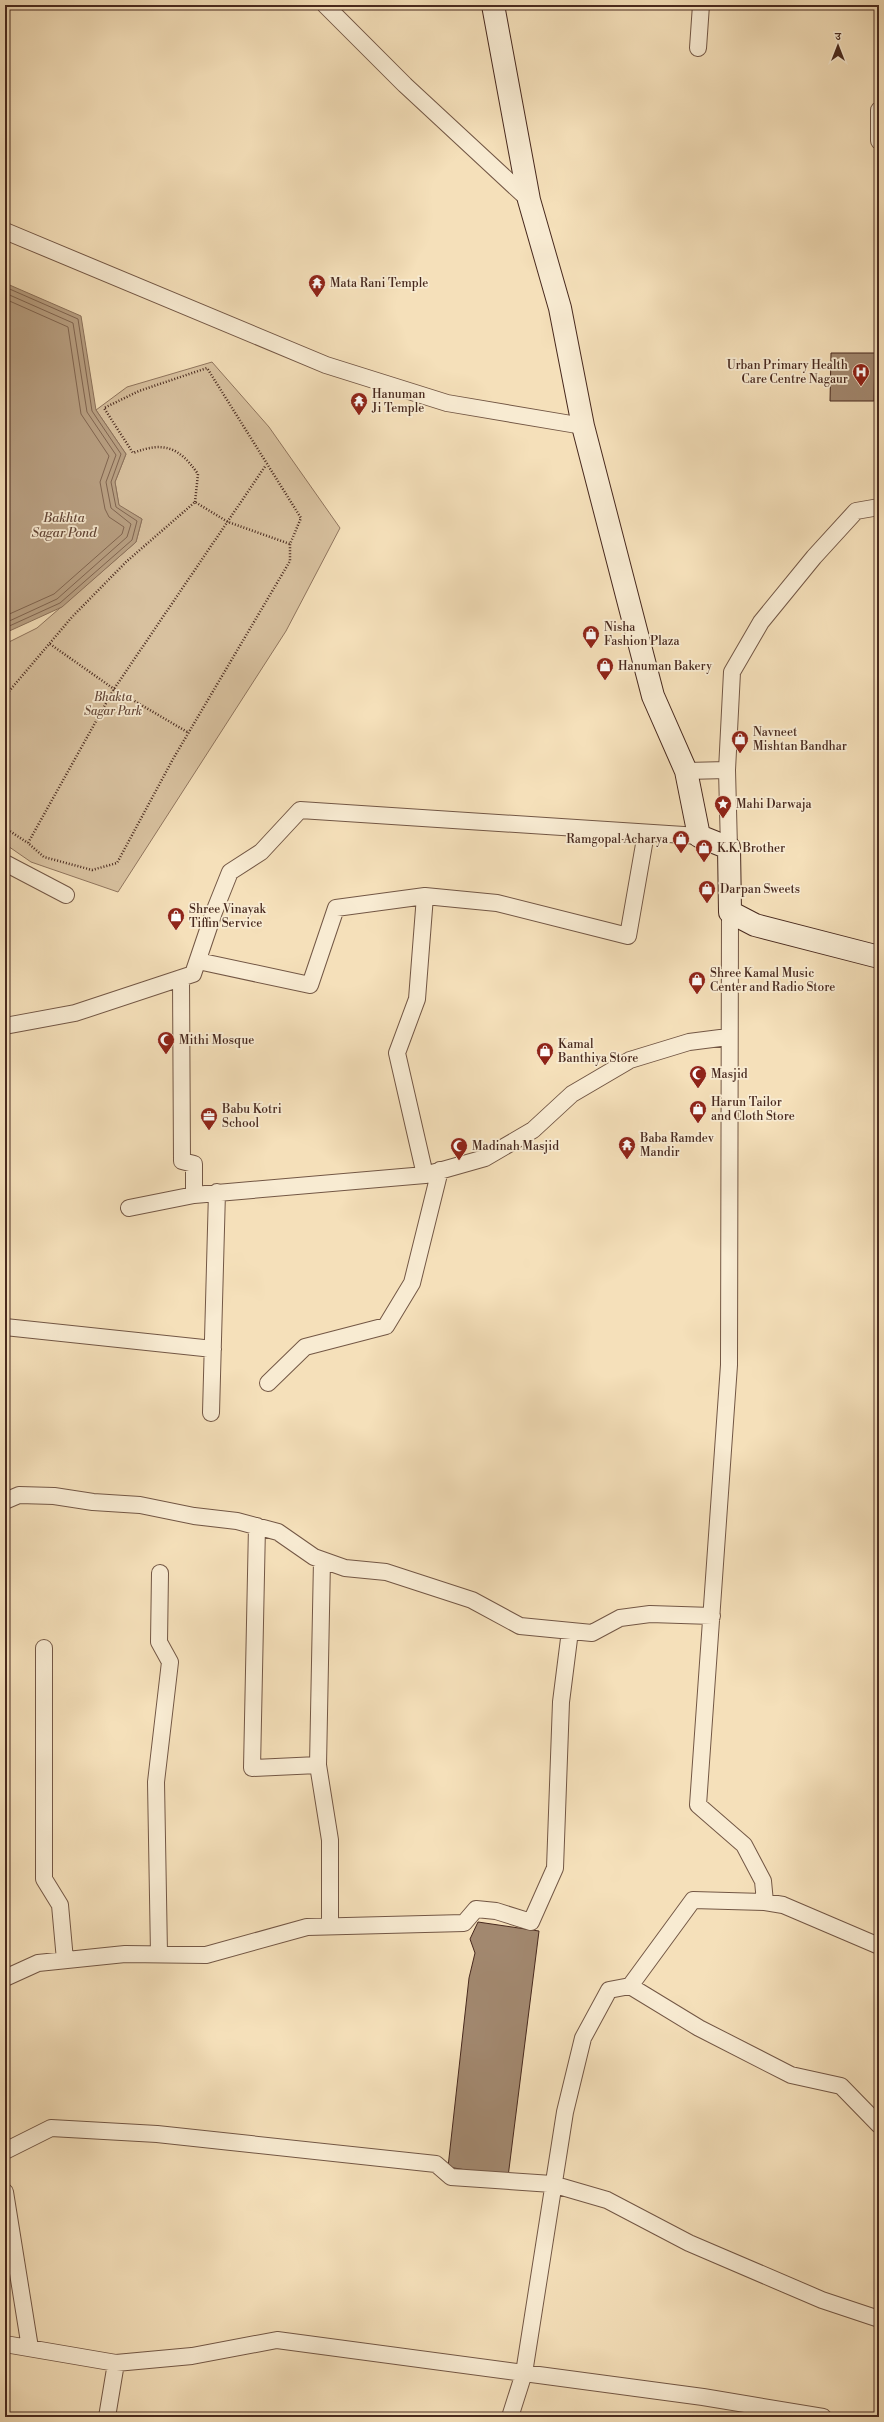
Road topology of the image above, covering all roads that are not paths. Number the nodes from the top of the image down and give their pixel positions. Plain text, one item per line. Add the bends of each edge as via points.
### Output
1 (325, 5) edge
2 (493, 5) edge
3 (701, 5) edge
4 (698, 48) dead end
5 (879, 110) edge
6 (879, 141) edge
7 (529, 200) junction
8 (5, 231) edge
9 (582, 426) junction
10 (879, 507) edge
11 (727, 770) junction
12 (686, 771) junction
13 (646, 833) junction
14 (699, 836) junction
15 (729, 848) junction
16 (5, 863) edge
17 (66, 895) dead end
18 (425, 896) junction
19 (730, 912) junction
20 (879, 957) edge
21 (198, 961) junction
22 (181, 978) junction
23 (5, 1026) edge
24 (728, 1037) junction
25 (432, 1173) junction
26 (218, 1192) junction
27 (194, 1194) junction
28 (129, 1208) dead end
29 (5, 1327) edge
30 (213, 1349) junction
31 (268, 1383) dead end
32 (211, 1413) dead end
33 (5, 1501) edge
34 (256, 1526) junction
35 (322, 1560) junction
36 (160, 1573) dead end
37 (712, 1616) junction
38 (570, 1631) junction
39 (44, 1648) dead end
40 (318, 1765) junction
41 (765, 1902) junction
42 (330, 1926) junction
43 (879, 1946) edge
44 (159, 1954) junction
45 (65, 1960) junction
46 (5, 1978) edge
47 (630, 1986) junction
48 (879, 2125) edge
49 (5, 2151) edge
50 (552, 2184) junction
51 (5, 2192) edge
52 (879, 2319) edge
53 (5, 2344) edge
54 (30, 2348) junction
55 (116, 2363) junction
56 (524, 2373) junction
57 (107, 2417) edge
58 (510, 2417) edge
59 (823, 2417) edge

1 - 7 street via 405,85
2 - 7 street
3 - 4 street
5 - 6 street
7 - 9 street via 560,308
8 - 9 street via 326,365 447,403
9 - 12 street via 652,696
10 - 11 street via 856,511 814,557 761,622 732,672
11 - 12 street
11 - 15 street
12 - 14 street
13 - 14 street
13 - 18 street via 628,936 497,903
13 - 21 street via 300,810 261,852 230,872
14 - 15 street
15 - 19 street
16 - 17 street
18 - 21 street via 336,908 310,985
18 - 25 street via 417,998 397,1053
19 - 20 street via 755,925
19 - 24 street
21 - 22 street via 193,974
22 - 23 street via 75,1013
22 - 27 street via 182,1161 194,1164
24 - 25 street via 689,1042 630,1060 572,1094 533,1130 485,1158
24 - 37 street via 729,1365
25 - 26 street via 416,1177
25 - 31 street via 412,1283 386,1326 305,1347
26 - 27 street
26 - 30 street
27 - 28 street
29 - 30 street
30 - 32 street
33 - 34 street via 19,1495 54,1496 140,1505
34 - 35 street via 278,1532
34 - 40 street via 252,1768
35 - 38 street via 345,1568 386,1572 472,1600 520,1626
35 - 40 street
36 - 44 street via 159,1642 170,1662 156,1782
37 - 38 street via 650,1614 620,1618 592,1633
37 - 41 street via 698,1806 744,1845 763,1881
38 - 42 street via 561,1702 555,1868 531,1922 496,1911 476,1909 464,1923
39 - 45 street via 44,1879 60,1905
40 - 42 street via 330,1840
41 - 43 street via 783,1905
41 - 47 street via 693,1900
42 - 44 street via 307,1927 206,1955
44 - 45 street via 125,1954
45 - 46 street via 38,1963
47 - 48 street via 699,2028 792,2075 841,2086
47 - 50 street via 609,1990 583,2038 565,2112
49 - 50 street via 51,2128 157,2134 436,2164 451,2177
50 - 52 street via 606,2200 689,2243 822,2300
50 - 56 street
51 - 54 street
53 - 54 street
54 - 55 street
55 - 56 street via 192,2356 277,2340
55 - 57 street
56 - 58 street
56 - 59 street via 703,2397

